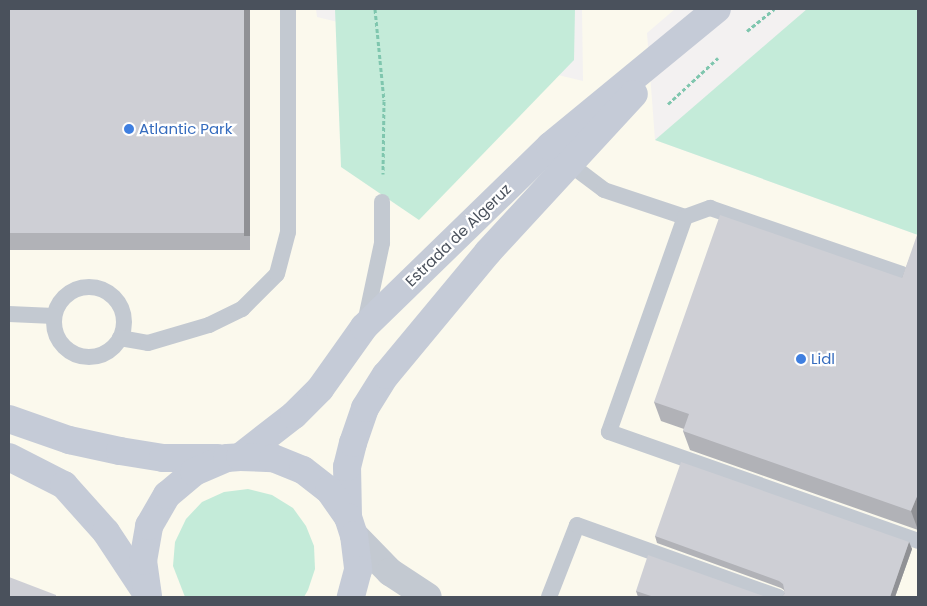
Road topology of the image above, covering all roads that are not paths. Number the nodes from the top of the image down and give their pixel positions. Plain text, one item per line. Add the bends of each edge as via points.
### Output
1 (288, 9) edge
2 (717, 9) edge
3 (694, 19) edge
4 (571, 165) junction
5 (382, 202) road end
6 (685, 217) junction
7 (902, 274) edge
8 (9, 314) edge
9 (54, 316) junction
10 (364, 328) junction
11 (120, 338) junction
12 (9, 419) edge
13 (9, 457) edge
14 (233, 458) junction
15 (351, 526) junction
16 (918, 541) edge
17 (148, 597) edge
18 (352, 597) edge
19 (428, 597) edge
20 (549, 597) edge
21 (778, 597) edge

1 - 11 lane via 288,232 277,274 242,309 209,325 148,343
2 - 3 main road, Estrada de Algeruz
3 - 4 main road, Estrada de Algeruz
3 - 10 main road, Estrada de Algeruz via 550,146
4 - 6 lane via 604,190
4 - 15 main road, Estrada de Algeruz via 488,252 386,375 365,408 347,467
5 - 10 lane via 382,244
6 - 7 lane via 710,208
6 - 16 lane via 609,432
8 - 9 lane
9 - 11 lane via 61,344 80,356 103,354
9 - 11 lane via 67,294 89,287 101,289 111,294 121,309 124,327
10 - 14 main road, Estrada de Algeruz via 320,389 294,415
12 - 14 main road via 69,440 146,455
13 - 17 main road via 64,485 106,532
14 - 15 main road, Estrada de Algeruz via 273,458 303,470 329,490
14 - 17 main road, Estrada de Algeruz via 194,472 167,495 149,526 143,561
15 - 18 main road, Estrada de Algeruz via 358,570
15 - 19 street via 390,572
20 - 21 lane via 577,525

